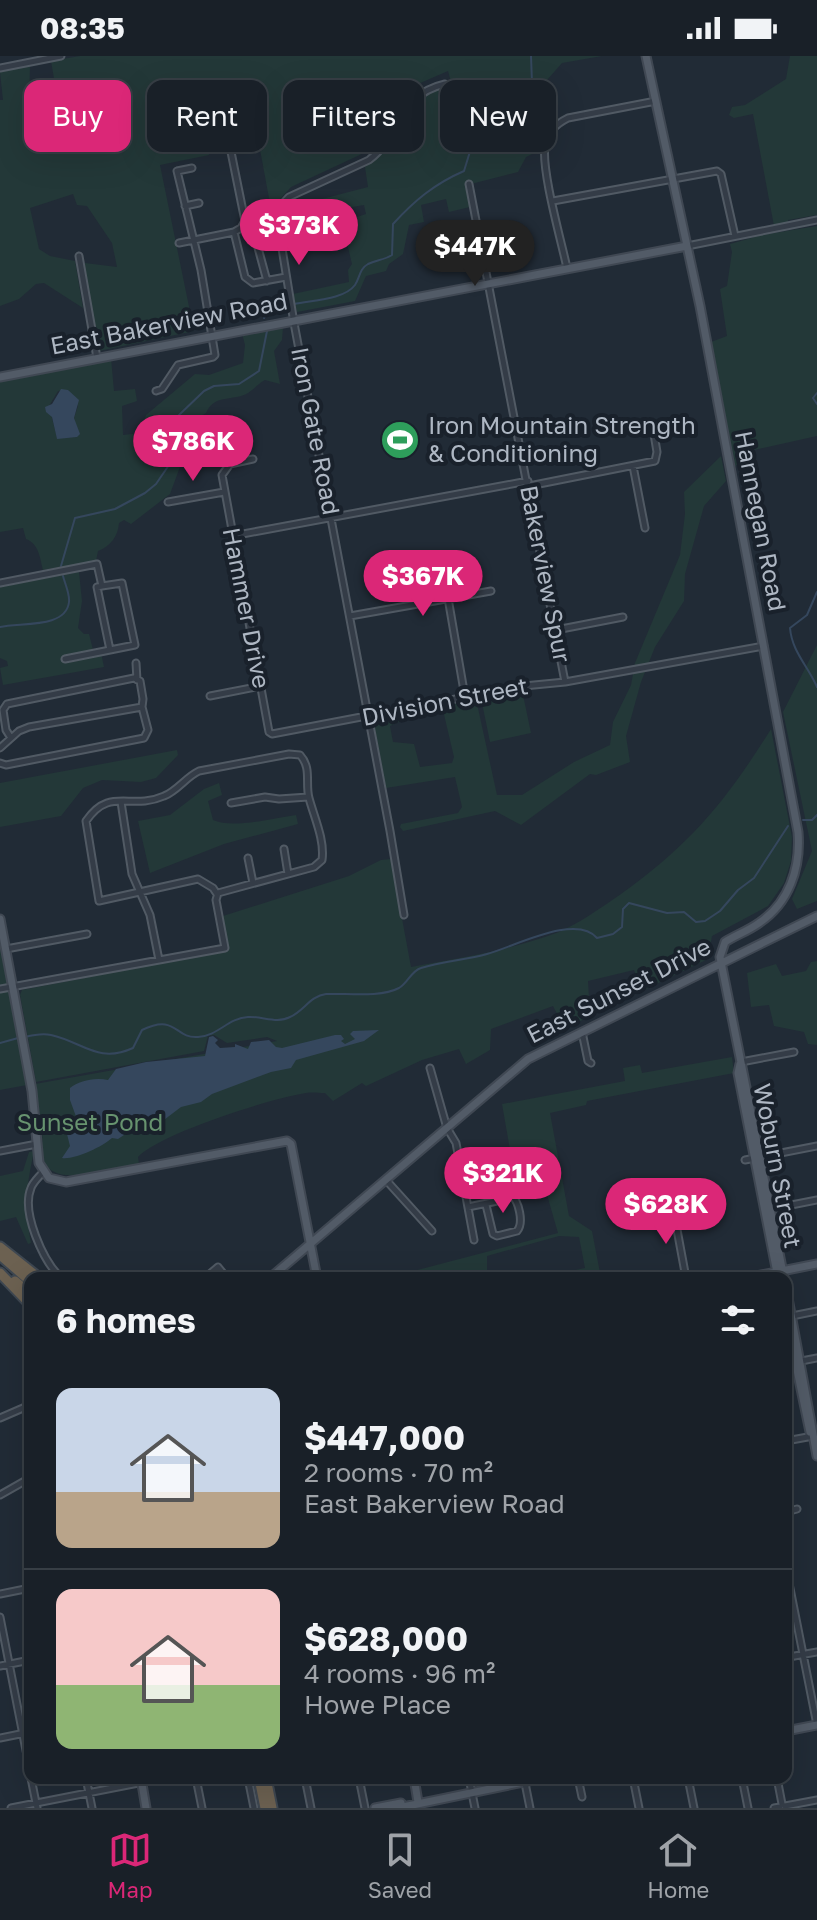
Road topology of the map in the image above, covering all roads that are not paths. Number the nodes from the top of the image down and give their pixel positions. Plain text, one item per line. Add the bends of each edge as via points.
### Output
1 (61, 56) edge
2 (646, 56) edge
3 (0, 68) edge
4 (440, 85) edge
5 (656, 101) junction
6 (231, 152) edge
7 (192, 168) dead end
8 (673, 178) junction
9 (469, 184) dead end
10 (553, 201) junction
11 (199, 203) dead end
12 (185, 206) junction
13 (817, 220) edge
14 (243, 225) junction
15 (234, 232) junction
16 (735, 236) junction
17 (195, 240) junction
18 (179, 243) dead end
19 (687, 246) junction
20 (79, 256) dead end
21 (567, 268) junction
22 (286, 277) junction
23 (267, 281) junction
24 (489, 283) junction
25 (293, 320) junction
26 (213, 336) junction
27 (97, 358) junction
28 (0, 377) edge
29 (156, 391) dead end
30 (653, 428) dead end
31 (253, 459) dead end
32 (633, 466) junction
33 (528, 484) junction
34 (224, 492) junction
35 (168, 502) dead end
36 (331, 517) junction
37 (645, 528) dead end
38 (232, 536) junction
39 (0, 583) edge
40 (102, 586) junction
41 (491, 591) dead end
42 (448, 598) junction
43 (350, 616) junction
44 (623, 617) dead end
45 (556, 630) junction
46 (764, 646) junction
47 (110, 650) junction
48 (65, 659) dead end
49 (136, 663) dead end
50 (137, 680) junction
51 (565, 682) junction
52 (261, 686) junction
53 (210, 696) dead end
54 (465, 697) junction
55 (142, 707) junction
56 (369, 716) junction
57 (269, 732) joint
58 (11, 738) junction
59 (0, 748) edge
60 (0, 763) edge
61 (308, 797) junction
62 (121, 802) junction
63 (231, 803) dead end
64 (284, 849) dead end
65 (248, 858) dead end
66 (288, 874) junction
67 (253, 883) junction
68 (140, 893) junction
69 (217, 894) junction
70 (404, 915) dead end
71 (817, 916) edge
72 (0, 919) edge
73 (87, 934) dead end
74 (6, 949) junction
75 (159, 960) junction
76 (721, 963) junction
77 (12, 986) junction
78 (0, 989) edge
79 (582, 1031) junction
80 (794, 1052) dead end
81 (740, 1062) junction
82 (591, 1063) dead end
83 (430, 1068) dead end
84 (447, 1128) junction
85 (38, 1144) junction
86 (817, 1146) edge
87 (0, 1151) edge
88 (758, 1158) junction
89 (745, 1160) dead end
90 (43, 1172) junction
91 (386, 1180) junction
92 (817, 1200) edge
93 (486, 1205) junction
94 (468, 1207) junction
95 (673, 1208) dead end
96 (771, 1209) junction
97 (432, 1231) dead end
98 (474, 1240) dead end
99 (310, 1244) junction
100 (0, 1247) edge
101 (0, 1255) edge
102 (817, 1264) edge
103 (0, 1271) edge
104 (31, 1272) edge
105 (56, 1272) edge
106 (277, 1272) edge
107 (316, 1272) edge
108 (685, 1272) edge
109 (780, 1272) edge
110 (781, 1272) edge
111 (791, 1272) edge
112 (24, 1276) edge
113 (24, 1289) edge
114 (24, 1297) edge
115 (817, 1311) edge
116 (792, 1315) edge
117 (817, 1358) edge
118 (794, 1363) edge
119 (24, 1408) edge
120 (0, 1418) edge
121 (813, 1436) junction
122 (792, 1440) edge
123 (817, 1456) edge
124 (24, 1481) edge
125 (0, 1495) edge
126 (797, 1509) dead end
127 (792, 1510) edge
128 (24, 1589) edge
129 (0, 1594) edge
130 (792, 1598) edge
131 (0, 1617) edge
132 (817, 1652) edge
133 (803, 1654) junction
134 (792, 1656) edge
135 (24, 1661) edge
136 (9, 1664) junction
137 (0, 1666) edge
138 (24, 1725) edge
139 (817, 1725) edge
140 (792, 1730) edge
141 (24, 1733) edge
142 (0, 1738) edge
143 (32, 1784) edge
144 (87, 1784) edge
145 (125, 1784) edge
146 (142, 1784) edge
147 (197, 1784) edge
148 (249, 1784) edge
149 (260, 1784) edge
150 (267, 1784) edge
151 (306, 1784) edge
152 (360, 1784) edge
153 (415, 1784) edge
154 (470, 1784) edge
155 (507, 1784) edge
156 (525, 1784) edge
157 (579, 1784) edge
158 (634, 1784) edge
159 (689, 1784) edge
160 (743, 1784) edge
161 (778, 1784) edge
162 (472, 1792) junction
163 (89, 1793) junction
164 (582, 1797) dead end
165 (817, 1800) edge
166 (408, 1804) junction
167 (419, 1805) edge
168 (37, 1806) edge
169 (781, 1807) edge
170 (11, 1808) edge
171 (92, 1808) edge
172 (146, 1808) edge
173 (202, 1808) edge
174 (254, 1808) edge
175 (265, 1808) edge
176 (272, 1808) edge
177 (311, 1808) edge
178 (365, 1808) edge
179 (375, 1808) edge
180 (398, 1808) edge
181 (475, 1808) edge
182 (530, 1808) edge
183 (639, 1808) edge
184 (694, 1808) edge
185 (748, 1808) edge

1 - 3 street
2 - 5 main road, Hannegan Road
4 - 22 street, Iron Gate Road via 416,95 380,152 279,205
5 - 8 main road, Hannegan Road
5 - 10 street via 568,118 555,126 544,148
6 - 14 street
7 - 12 street via 177,171
8 - 10 street
8 - 16 street via 719,172
8 - 19 main road, Hannegan Road
9 - 24 street, Bakerview Spur
10 - 21 street
11 - 12 street
12 - 17 street
13 - 16 street, East Bakerview Road
14 - 15 street
14 - 23 street via 254,233
15 - 17 street
15 - 23 street via 245,277 253,283
16 - 19 street, East Bakerview Road
17 - 18 street
17 - 26 street
19 - 21 main road, East Bakerview Road
19 - 46 main road, Hannegan Road
20 - 27 street
21 - 24 main road, East Bakerview Road
22 - 23 street
22 - 25 street, Iron Gate Road
24 - 25 main road, East Bakerview Road
24 - 33 street, Bakerview Spur
25 - 26 main road, East Bakerview Road
25 - 36 street, Iron Gate Road
26 - 27 main road, East Bakerview Road
26 - 29 street via 213,357 178,365
27 - 28 main road, East Bakerview Road
30 - 32 street via 655,461
31 - 34 street via 224,468
32 - 33 street
32 - 37 street
33 - 36 street
33 - 45 street, Bakerview Spur
34 - 35 street
34 - 38 street, Hammer Drive
36 - 38 street
36 - 43 street, Iron Gate Road
38 - 52 street, Hammer Drive
39 - 40 street via 97,564
40 - 47 street via 97,587
40 - 47 street via 122,583 135,645
41 - 42 street
42 - 43 street
42 - 54 street
43 - 56 street, Iron Gate Road
44 - 45 street
45 - 51 street, Bakerview Spur
46 - 51 street, Division Street
46 - 76 main road, Hannegan Road via 798,832 797,863 780,904 756,926 725,942
47 - 48 street
49 - 50 street
50 - 55 street
50 - 58 street via 7,704 3,710
51 - 54 street, Division Street
52 - 53 street
52 - 57 street, Hammer Drive
54 - 56 street, Division Street
55 - 58 street via 29,727
55 - 60 street via 148,730 144,738
56 - 57 street, Division Street
56 - 70 street, Iron Gate Road
58 - 59 street
61 - 62 street via 306,763 300,755 289,754 199,771 169,795
61 - 63 street
61 - 66 street via 322,860
62 - 68 street
62 - 68 street via 103,803 86,821 99,901
64 - 66 street
65 - 67 street
66 - 67 street
67 - 69 street
68 - 69 street via 198,879
68 - 75 street
69 - 75 street via 225,948
71 - 76 main road, East Sunset Drive
72 - 74 main road
73 - 74 street
74 - 77 main road
75 - 77 street
76 - 79 main road, East Sunset Drive
76 - 81 main road, Woburn Street
77 - 78 street
77 - 85 main road
79 - 82 street
79 - 84 main road, East Sunset Drive via 528,1059
80 - 81 street
81 - 88 main road, Woburn Street
83 - 84 street
84 - 91 main road, East Sunset Drive
84 - 94 street via 456,1143
85 - 87 street
85 - 90 main road
86 - 88 street
88 - 89 street
88 - 96 main road, Woburn Street
88 - 109 main road, Woburn Street
90 - 99 main road via 66,1182 289,1142
90 - 105 street via 31,1187 31,1209 42,1253
91 - 97 street
91 - 99 main road, East Sunset Drive
92 - 96 street
93 - 93 street via 512,1193 521,1224 517,1231 493,1234
93 - 94 street
94 - 98 street
95 - 108 street
96 - 110 main road, Woburn Street
99 - 106 main road, East Sunset Drive
99 - 107 main road
100 - 104 highway
101 - 112 highway
102 - 111 main road
103 - 113 highway
103 - 114 highway
115 - 116 street
117 - 118 street
118 - 121 main road
119 - 120 street
121 - 122 street
121 - 123 main road
124 - 125 street
126 - 127 street
128 - 129 street
130 - 133 street
131 - 136 street
132 - 133 street
133 - 134 street
133 - 139 street
135 - 136 street
136 - 137 street
136 - 138 street
139 - 140 main road
141 - 142 street
143 - 168 street
144 - 163 street
145 - 163 street
146 - 172 main road
147 - 173 street
148 - 174 street
149 - 175 highway
150 - 176 highway
151 - 177 street
152 - 178 street
153 - 167 main road
154 - 162 street
155 - 162 main road
156 - 182 street
157 - 164 street
158 - 183 street
159 - 184 street
160 - 185 street
161 - 169 street
162 - 167 main road
162 - 181 street
163 - 168 street
163 - 171 street
165 - 169 street
166 - 167 main road
166 - 179 main road
166 - 180 main road
168 - 170 street

